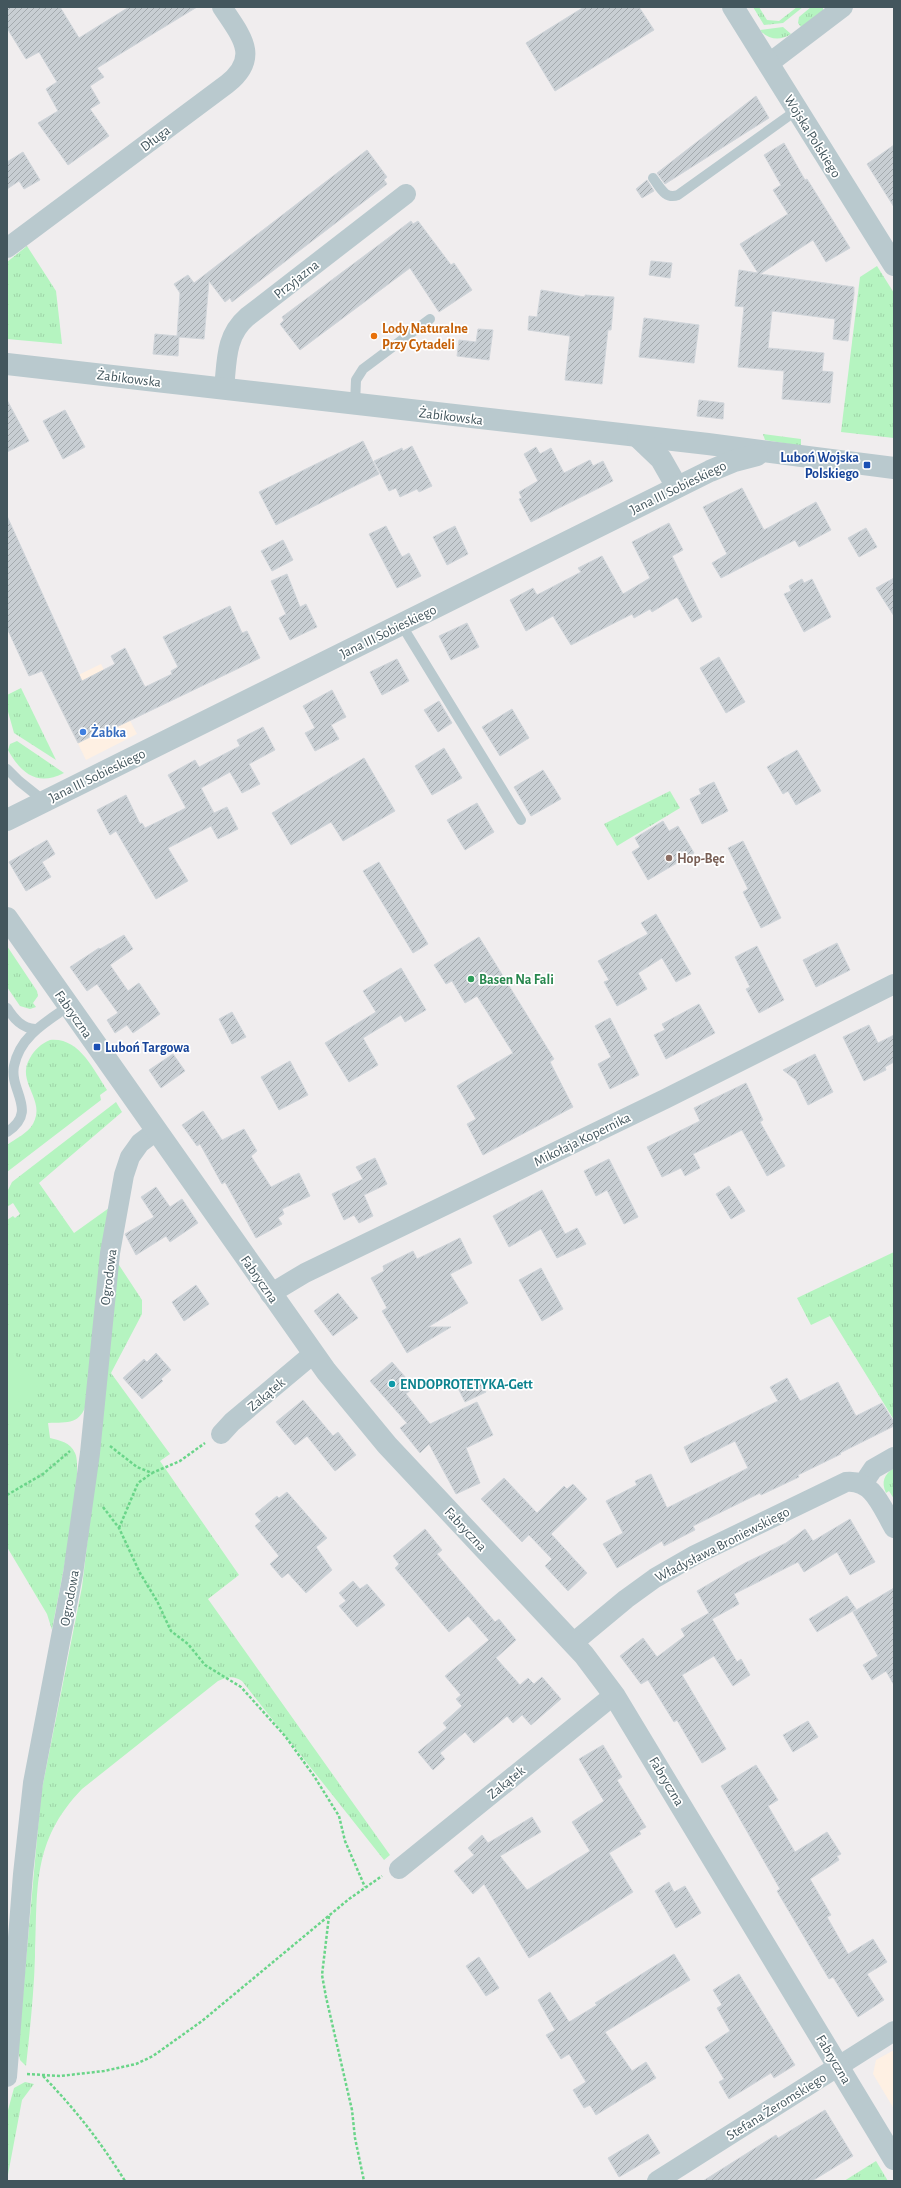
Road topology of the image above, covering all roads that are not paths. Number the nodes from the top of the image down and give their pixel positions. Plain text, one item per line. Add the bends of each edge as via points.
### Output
1 (222, 7) edge
2 (733, 7) edge
3 (843, 7) edge
4 (768, 64) junction
5 (797, 110) junction
6 (653, 178) dead end
7 (406, 194) dead end
8 (8, 245) edge
9 (894, 264) edge
10 (430, 318) dead end
11 (7, 364) edge
12 (224, 389) junction
13 (355, 404) junction
14 (638, 438) junction
15 (773, 453) junction
16 (894, 468) edge
17 (677, 487) junction
18 (401, 624) junction
19 (7, 769) edge
20 (44, 801) junction
21 (7, 820) edge
22 (520, 820) dead end
23 (7, 918) edge
24 (894, 984) edge
25 (69, 1006) junction
26 (7, 1008) edge
27 (35, 1029) junction
28 (156, 1131) junction
29 (7, 1132) edge
30 (270, 1294) junction
31 (313, 1354) junction
32 (221, 1434) road end
33 (894, 1457) edge
34 (863, 1484) junction
35 (894, 1528) edge
36 (573, 1644) junction
37 (614, 1695) junction
38 (399, 1869) road end
39 (11, 1985) edge
40 (894, 2031) edge
41 (839, 2066) junction
42 (8, 2074) edge
43 (894, 2159) edge
44 (657, 2181) edge

1 - 8 street, Długa via 245,46 247,54 242,71
2 - 4 street, Wojska Polskiego
3 - 4 street
4 - 5 street, Wojska Polskiego
5 - 6 lane via 678,195 666,195
5 - 9 street, Wojska Polskiego
7 - 12 street, Przyjazna via 235,328 230,344
10 - 13 lane via 363,370 356,380
11 - 12 street, Żabikowska
12 - 13 street, Żabikowska
13 - 14 street, Żabikowska
14 - 15 street, Żabikowska
14 - 17 street via 661,459
15 - 16 street, Żabikowska
15 - 17 street, Jana III Sobieskiego via 734,460
17 - 18 street, Jana III Sobieskiego
18 - 20 street, Jana III Sobieskiego
18 - 22 lane
19 - 20 lane
20 - 21 street, Jana III Sobieskiego
23 - 25 street, Fabryczna
24 - 30 street, Mikołaja Kopernika via 305,1273
25 - 27 lane
25 - 28 street, Fabryczna
26 - 27 lane via 18,1022
27 - 29 lane via 19,1052 14,1067 22,1114 18,1124
28 - 30 street, Fabryczna
28 - 39 street, Ogrodowa via 140,1142 130,1157 124,1175 105,1295 91,1442 69,1599 33,1783
30 - 31 street, Fabryczna
31 - 32 street, Zakątek
31 - 36 street, Fabryczna via 387,1445
33 - 34 street via 873,1468
34 - 35 street via 872,1490
34 - 36 street, Władysława Broniewskiego via 840,1484 695,1555 640,1588
36 - 37 street, Fabryczna
37 - 38 street, Zakątek
37 - 41 street, Fabryczna
39 - 42 street, Ogrodowa
40 - 41 street, Stefana Żeromskiego
41 - 43 street, Fabryczna
41 - 44 street, Stefana Żeromskiego

